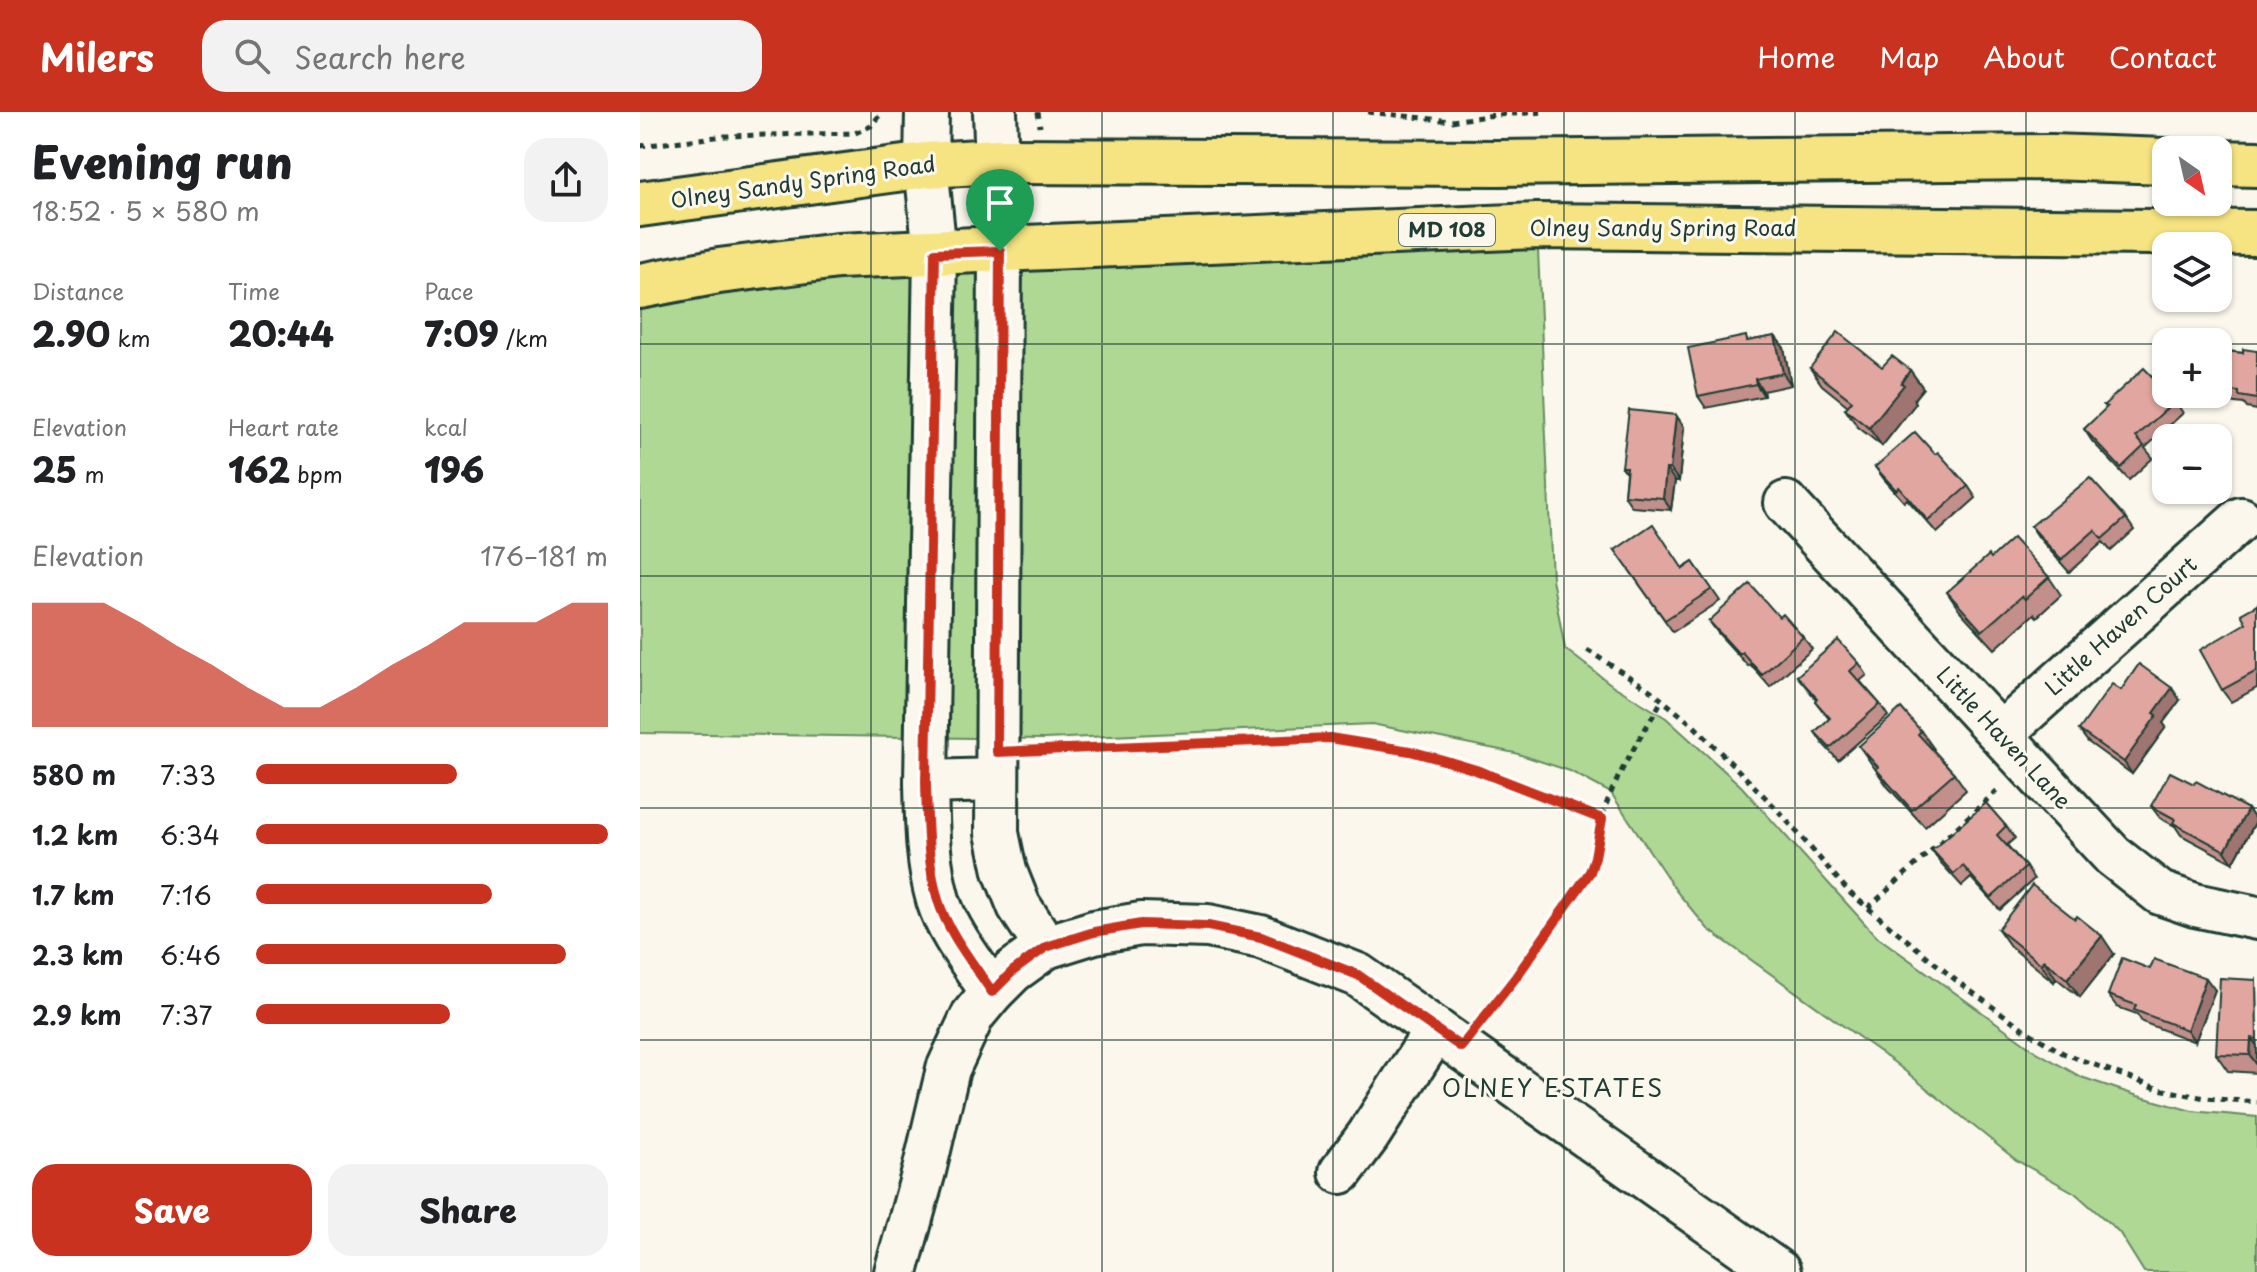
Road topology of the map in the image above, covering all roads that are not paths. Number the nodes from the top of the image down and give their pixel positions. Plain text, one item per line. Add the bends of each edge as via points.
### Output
1 (927, 112) edge
2 (995, 112) edge
3 (998, 161) junction
4 (2152, 161) edge
5 (2232, 163) edge
6 (2257, 164) edge
7 (926, 165) junction
8 (640, 204) edge
9 (2257, 233) edge
10 (1000, 251) junction
11 (935, 253) junction
12 (640, 286) edge
13 (1786, 503) dead end
14 (2241, 519) dead end
15 (2014, 749) junction
16 (997, 766) junction
17 (926, 782) junction
18 (2257, 918) edge
19 (1046, 947) junction
20 (992, 992) junction
21 (1448, 1039) junction
22 (1341, 1172) dead end
23 (896, 1272) edge
24 (1779, 1272) edge

1 - 7 street
2 - 3 street
3 - 4 main road, Olney Sandy Spring Road
3 - 7 main road, Olney Sandy Spring Road
3 - 10 street
5 - 6 main road
7 - 8 main road, Olney Sandy Spring Road
7 - 11 street
9 - 10 main road, Olney Sandy Spring Road / MD 108 via 1537,226
10 - 11 main road, Olney Sandy Spring Road / MD 108
10 - 16 street
11 - 12 main road, Olney Sandy Spring Road / MD 108 via 838,256
11 - 17 street
13 - 15 street, Little Haven Lane
14 - 15 street, Little Haven Court
15 - 18 street, Little Haven Lane via 2113,856 2160,893
16 - 17 street
16 - 19 street via 997,833 1005,871 1019,906
17 - 20 street via 929,855 938,902
19 - 20 street
19 - 21 street via 1141,924 1208,926 1261,937 1358,975
20 - 23 street via 973,1015 948,1069
21 - 22 street
21 - 24 street

